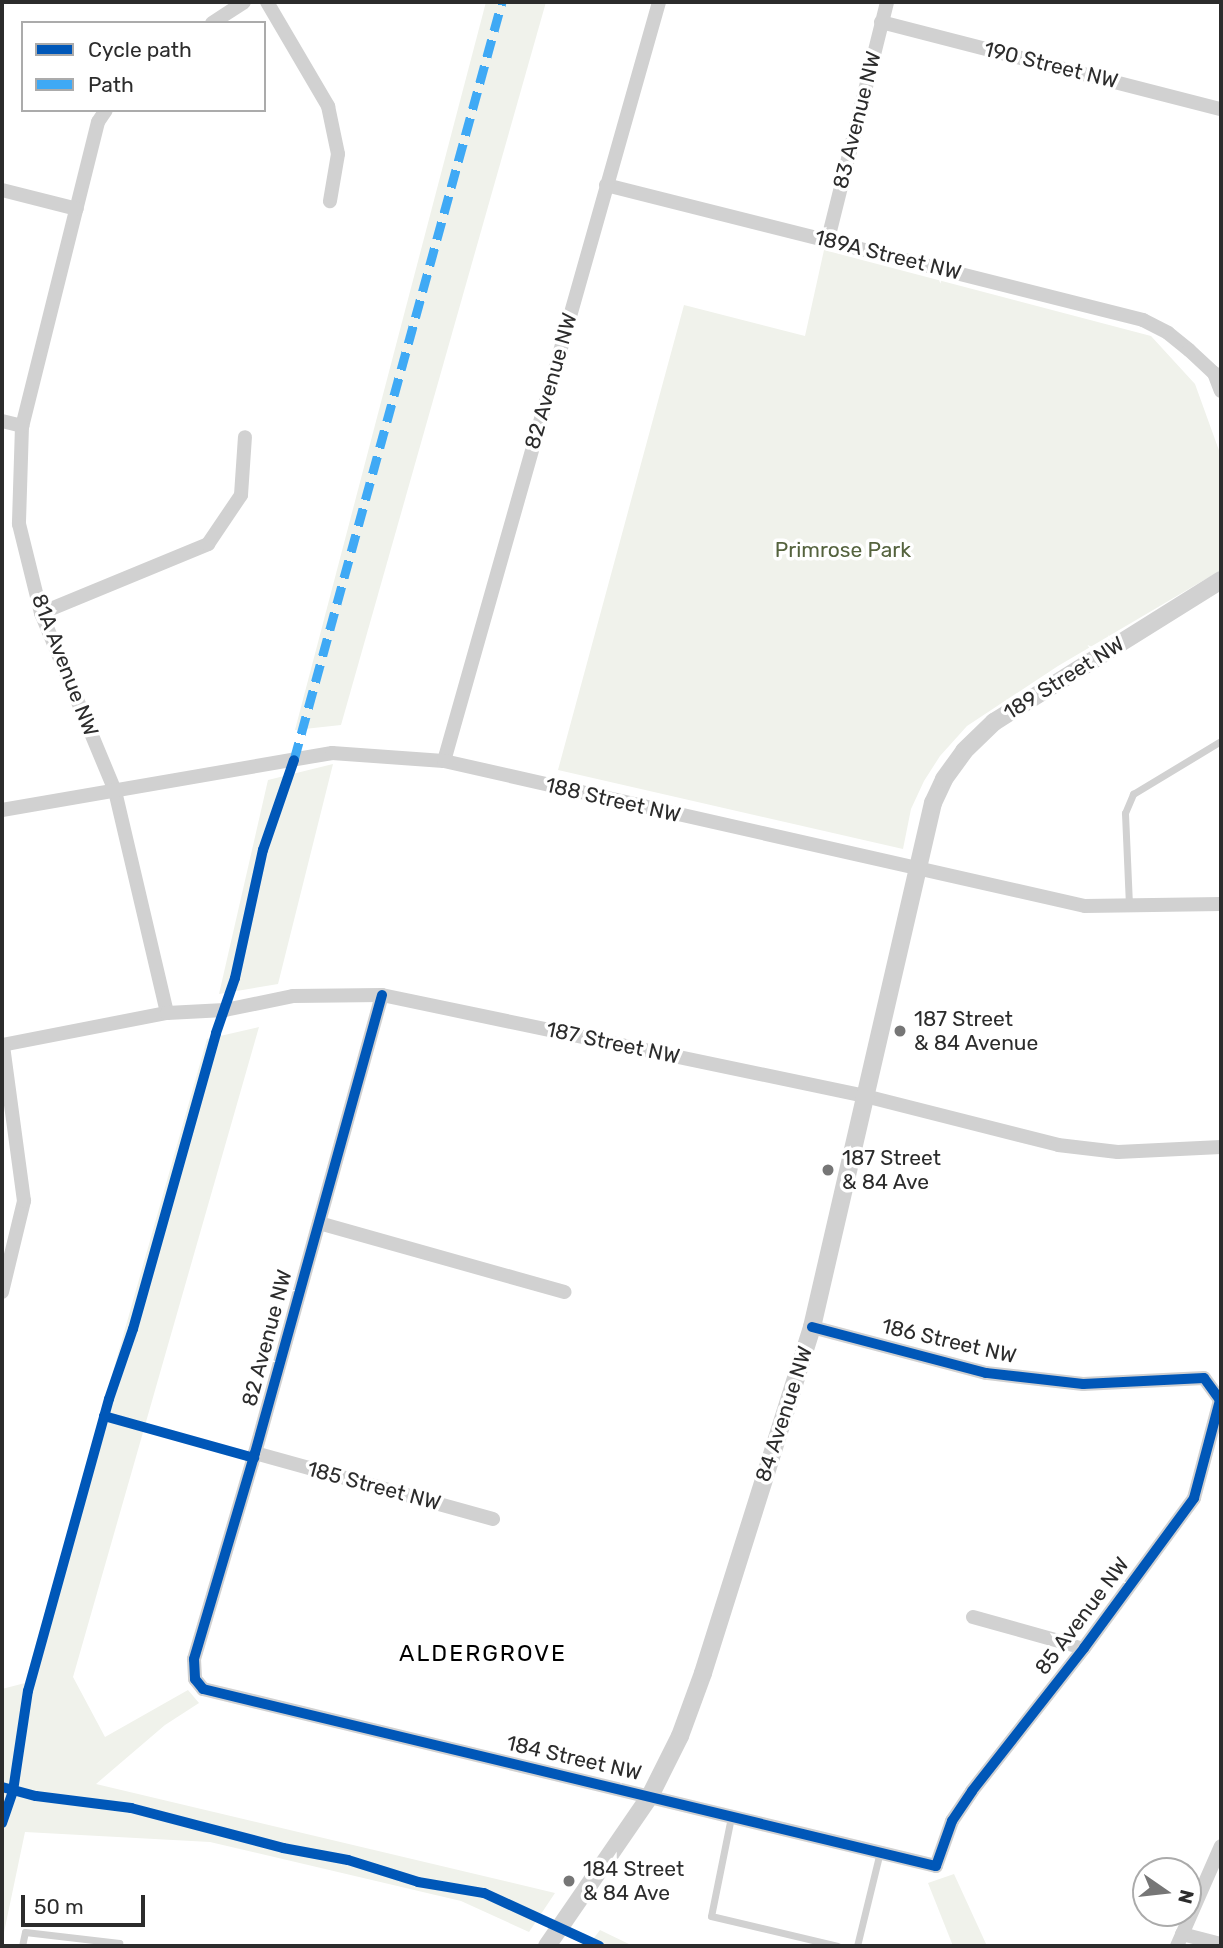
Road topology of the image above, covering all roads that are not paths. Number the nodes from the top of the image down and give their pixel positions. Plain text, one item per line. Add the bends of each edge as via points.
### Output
1 (244, 2) edge
2 (267, 2) edge
3 (659, 2) edge
4 (887, 2) edge
5 (215, 21) edge
6 (881, 22) junction
7 (1221, 109) edge
8 (105, 112) edge
9 (606, 185) junction
10 (2, 190) edge
11 (330, 201) dead end
12 (77, 209) junction
13 (828, 239) junction
14 (1221, 391) edge
15 (2, 421) edge
16 (22, 426) junction
17 (245, 437) dead end
18 (1221, 580) edge
19 (41, 613) junction
20 (1221, 741) edge
21 (444, 761) junction
22 (115, 791) junction
23 (933, 803) joint
24 (2, 810) edge
25 (917, 868) junction
26 (1221, 904) edge
27 (1129, 905) junction
28 (382, 995) junction
29 (167, 1013) junction
30 (2, 1045) edge
31 (865, 1096) junction
32 (1221, 1147) edge
33 (319, 1223) junction
34 (2, 1292) edge
35 (564, 1292) dead end
36 (812, 1327) junction
37 (1204, 1378) joint
38 (255, 1453) junction
39 (493, 1519) dead end
40 (973, 1617) dead end
41 (1084, 1648) junction
42 (203, 1689) joint
43 (650, 1796) junction
44 (731, 1816) junction
45 (1221, 1846) edge
46 (880, 1852) junction
47 (936, 1866) joint
48 (1179, 1940) edge
49 (1221, 1944) edge
50 (22, 1946) edge
51 (119, 1946) edge
52 (547, 1946) edge
53 (838, 1946) edge
54 (857, 1946) edge

1 - 5 street
2 - 11 street via 328,106 338,154
3 - 9 street, 82 Avenue NW
4 - 6 street, 83 Avenue NW
6 - 7 street, 190 Street NW
6 - 13 street, 83 Avenue NW
8 - 12 street, 81A Avenue NW via 98,122
9 - 13 street, 189A Street NW
9 - 21 street, 82 Avenue NW
10 - 12 street
12 - 16 street, 81A Avenue NW
13 - 14 street, 189A Street NW via 1143,320 1168,333 1214,373
15 - 16 street
16 - 19 street, 81A Avenue NW via 19,524
17 - 19 street via 241,495 208,544
18 - 23 street, 189 Street NW via 994,722 964,751
19 - 22 street, 81A Avenue NW
20 - 27 lane via 1133,793 1125,813
21 - 22 street, 188 Street NW via 331,753
21 - 25 street, 188 Street NW
22 - 24 street, 188 Street NW
22 - 29 street, 81A Avenue NW
23 - 25 street, 84 Avenue NW
25 - 27 street, 188 Street NW via 1085,906
25 - 31 street, 84 Avenue NW
26 - 27 street, 188 Street NW
28 - 29 street, 187 Street NW via 293,996 225,1010
28 - 31 street, 187 Street NW
28 - 33 street, 82 Avenue NW
29 - 30 street, 187 Street NW
30 - 34 street via 24,1201
31 - 32 street, 187 Street NW via 1058,1145 1118,1153
31 - 36 street, 84 Avenue NW
33 - 35 street
33 - 38 street, 82 Avenue NW
36 - 37 street, 186 Street NW via 986,1373 1083,1384
36 - 43 street, 84 Avenue NW via 703,1673 680,1736
37 - 41 street, 85 Avenue NW via 1220,1400 1194,1498
38 - 39 street, 185 Street NW
38 - 42 street, 82 Avenue NW via 194,1659 195,1679
40 - 41 street, 85 Avenue NW
41 - 47 street, 85 Avenue NW via 952,1821
42 - 43 street, 184 Street NW
43 - 44 street, 184 Street NW
43 - 52 street, 84 Avenue NW
44 - 46 street, 184 Street NW
44 - 53 lane via 711,1916
45 - 48 street
46 - 47 street, 184 Street NW
46 - 54 lane
48 - 49 street
50 - 51 lane via 25,1931

